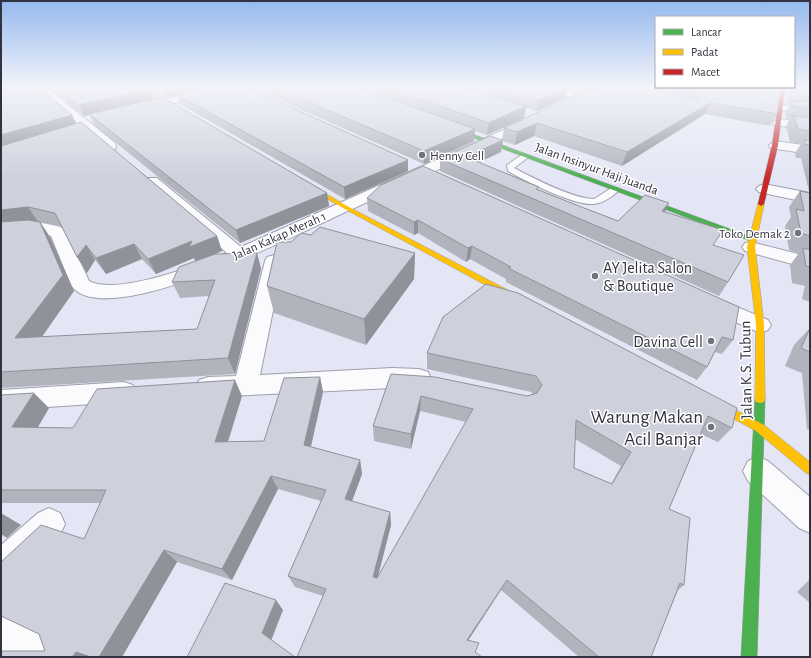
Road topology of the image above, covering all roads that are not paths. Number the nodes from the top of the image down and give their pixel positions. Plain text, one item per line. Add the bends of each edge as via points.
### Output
1 (76, 118) edge
2 (537, 118) edge
3 (778, 118) edge
4 (437, 122) edge
5 (778, 123) junction
6 (810, 126) edge
7 (488, 142) junction
8 (775, 145) junction
9 (810, 150) edge
10 (119, 154) edge
11 (526, 156) junction
12 (401, 162) edge
13 (422, 172) junction
14 (143, 174) edge
15 (297, 178) edge
16 (442, 180) edge
17 (616, 189) junction
18 (764, 189) junction
19 (810, 198) edge
20 (345, 207) junction
21 (1, 232) edge
22 (280, 235) junction
23 (752, 243) junction
24 (238, 254) junction
25 (810, 263) edge
26 (696, 296) edge
27 (526, 303) edge
28 (760, 325) junction
29 (441, 382) edge
30 (246, 384) junction
31 (183, 388) edge
32 (143, 391) edge
33 (698, 395) edge
34 (1, 400) edge
35 (760, 428) junction
36 (810, 469) edge
37 (758, 471) junction
38 (810, 517) edge
39 (49, 524) dead end
40 (1, 568) edge
41 (1, 634) edge
42 (46, 657) edge
43 (749, 657) edge

1 - 10 street
2 - 7 street, Jalan Kakap Merah 1
3 - 5 street, Jalan K.S. Tubun
4 - 7 street, Jalan Insinyur Haji Juanda
5 - 6 street
5 - 8 street, Jalan K.S. Tubun
7 - 11 street, Jalan Insinyur Haji Juanda
7 - 13 street, Jalan Kakap Merah 1
8 - 9 street
8 - 18 street, Jalan K.S. Tubun
11 - 17 street, Jalan Insinyur Haji Juanda
11 - 17 lane via 510,167 511,169 575,197 597,201
12 - 13 street
13 - 16 street
13 - 20 street, Jalan Kakap Merah 1
14 - 24 street
15 - 20 street
17 - 23 street, Jalan Insinyur Haji Juanda
18 - 19 street
18 - 23 street, Jalan K.S. Tubun
20 - 22 street, Jalan Kakap Merah 1
20 - 27 street
21 - 24 street, Jalan Kakap Merah 1 via 38,228 54,230 58,233 81,285 86,289 104,293 178,277
22 - 24 street, Jalan Kakap Merah 1
22 - 30 street
23 - 25 street
23 - 28 street, Jalan K.S. Tubun
26 - 28 street
28 - 35 street, Jalan K.S. Tubun
29 - 30 street via 392,378
30 - 31 street
32 - 34 street
33 - 35 street
35 - 36 street
35 - 37 street, Jalan K.S. Tubun
37 - 38 street
37 - 43 street, Jalan K.S. Tubun
39 - 40 street
41 - 42 street

